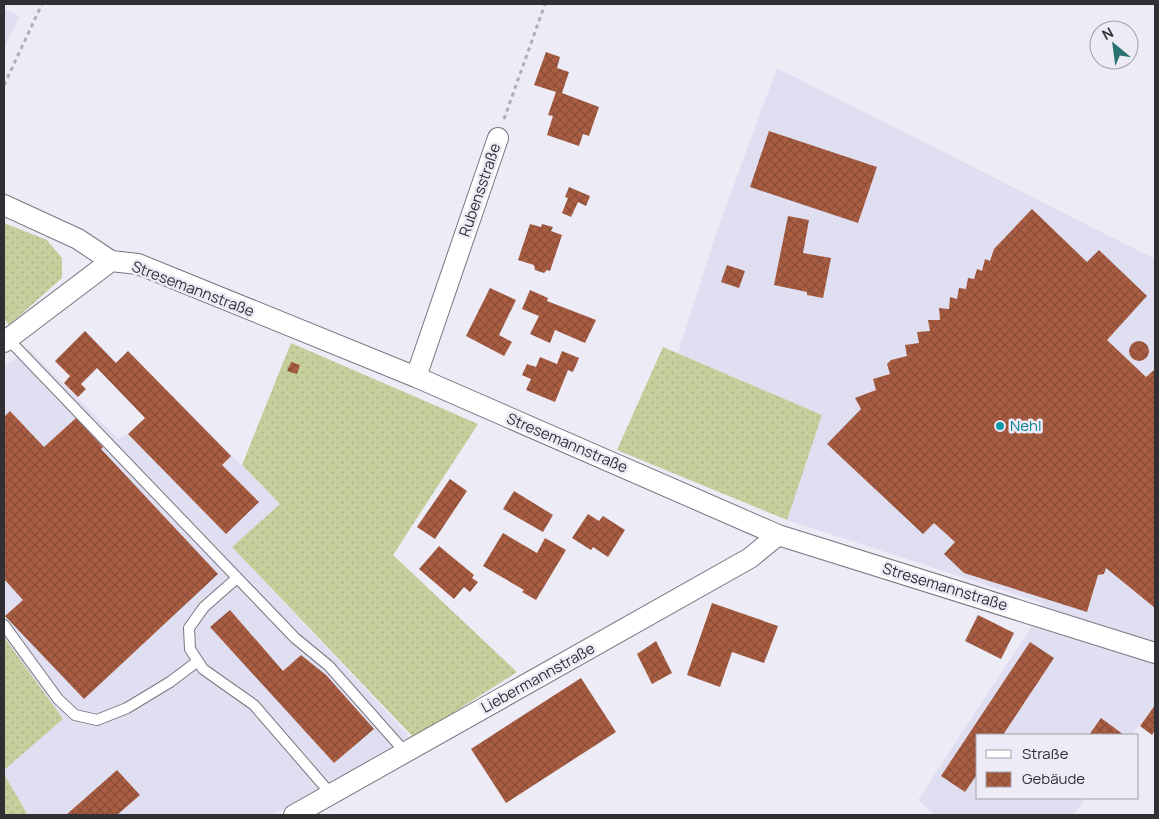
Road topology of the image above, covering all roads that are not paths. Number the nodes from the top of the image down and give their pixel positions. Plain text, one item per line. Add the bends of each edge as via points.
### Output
1 (498, 138) road end
2 (4, 205) edge
3 (111, 261) junction
4 (6, 340) edge
5 (416, 378) junction
6 (778, 535) junction
7 (237, 578) junction
8 (4, 625) edge
9 (1155, 654) edge
10 (198, 661) junction
11 (405, 752) junction
12 (332, 794) junction
13 (294, 815) edge

1 - 5 street, Rubensstraße
2 - 3 street via 78,239
3 - 4 street, Stresemannstraße
3 - 5 street, Stresemannstraße via 138,264
4 - 7 lane
5 - 6 street, Stresemannstraße
6 - 9 street, Stresemannstraße
6 - 11 street, Liebermannstraße via 750,558
7 - 10 lane via 204,607 189,628 190,649
7 - 11 lane via 295,638 329,666
8 - 10 lane via 58,699 75,715 97,720 127,708
10 - 12 lane via 203,669 254,705
11 - 12 street, Liebermannstraße
12 - 13 street, Liebermannstraße

